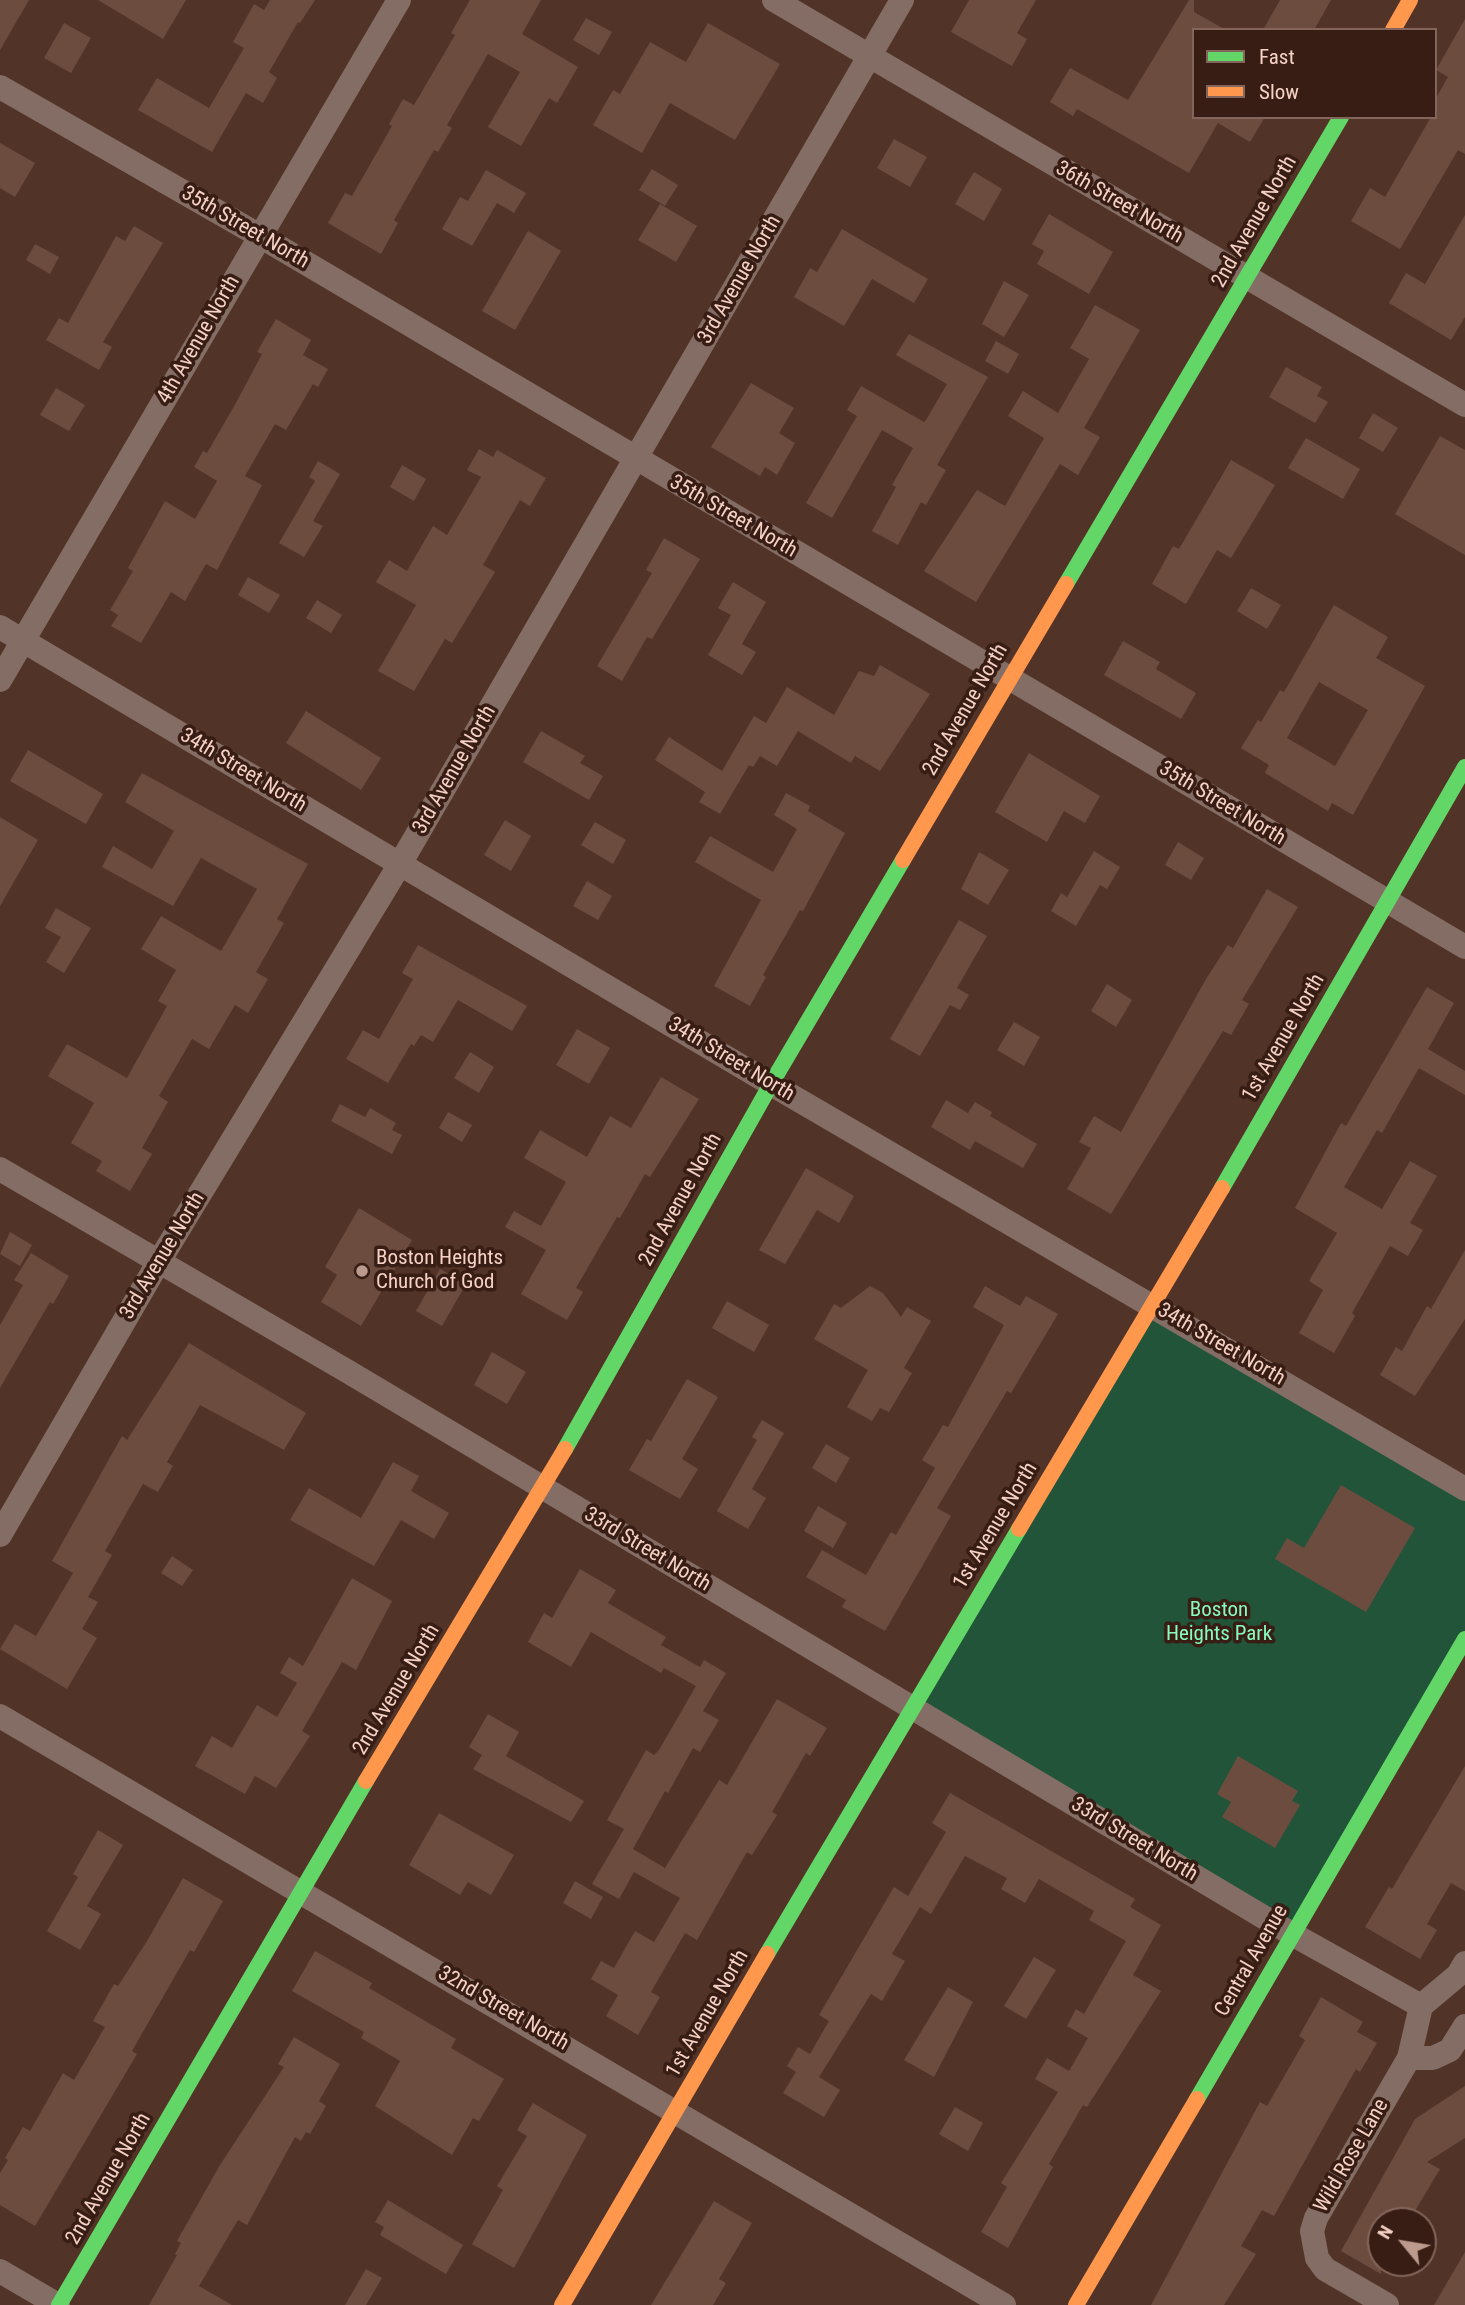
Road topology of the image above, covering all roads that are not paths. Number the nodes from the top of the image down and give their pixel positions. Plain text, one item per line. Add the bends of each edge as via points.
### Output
1 (399, 0) edge
2 (774, 0) edge
3 (902, 0) edge
4 (1410, 0) edge
5 (1393, 28) edge
6 (869, 56) junction
7 (0, 87) edge
8 (1340, 119) edge
9 (260, 236) junction
10 (1247, 278) junction
11 (1465, 405) edge
12 (636, 460) junction
13 (0, 627) edge
14 (24, 640) junction
15 (1008, 678) junction
16 (0, 680) edge
17 (1465, 768) edge
18 (400, 864) junction
19 (1387, 901) junction
20 (1465, 947) edge
21 (771, 1084) junction
22 (0, 1170) edge
23 (158, 1263) junction
24 (1154, 1305) junction
25 (543, 1488) junction
26 (1465, 1489) edge
27 (0, 1535) edge
28 (1465, 1639) edge
29 (911, 1707) junction
30 (0, 1716) edge
31 (300, 1891) junction
32 (1292, 1934) junction
33 (1463, 1975) edge
34 (1421, 2006) junction
35 (1465, 2026) edge
36 (1409, 2057) junction
37 (676, 2111) junction
38 (0, 2271) edge
39 (58, 2305) edge
40 (562, 2305) edge
41 (1004, 2305) edge
42 (1076, 2305) edge
43 (1387, 2305) edge

1 - 9 street, 4th Avenue North
2 - 6 street, 36th Street North
3 - 6 street, 3rd Avenue North
4 - 5 main road
6 - 10 street, 36th Street North
6 - 12 street, 3rd Avenue North
7 - 9 street, 35th Street North
8 - 10 main road, 2nd Avenue North
9 - 12 street, 35th Street North
9 - 14 street, 4th Avenue North
10 - 11 street, 36th Street North
10 - 15 main road, 2nd Avenue North
12 - 15 street, 35th Street North
12 - 18 street, 3rd Avenue North
13 - 14 street, 34th Street North
14 - 16 street, 4th Avenue North
14 - 18 street, 34th Street North
15 - 19 street, 35th Street North
15 - 21 main road, 2nd Avenue North
17 - 19 main road, 1st Avenue North
18 - 21 street, 34th Street North
18 - 23 street, 3rd Avenue North
19 - 20 street, 35th Street North
19 - 24 main road, 1st Avenue North
21 - 24 street, 34th Street North
21 - 25 main road, 2nd Avenue North
22 - 23 street, 33rd Street North
23 - 25 street, 33rd Street North
23 - 27 street, 3rd Avenue North
24 - 26 street, 34th Street North
24 - 29 main road, 1st Avenue North
25 - 29 street, 33rd Street North
25 - 31 main road, 2nd Avenue North
28 - 32 main road, Central Avenue
29 - 32 street, 33rd Street North
29 - 37 main road, 1st Avenue North
30 - 31 street, 32nd Street North
31 - 37 street, 32nd Street North
31 - 39 main road, 2nd Avenue North
32 - 34 street
32 - 42 main road, Central Avenue
33 - 34 street
34 - 36 street, Wild Rose Lane
35 - 36 street via 1450,2050 1433,2058
36 - 43 street, Wild Rose Lane via 1312,2231 1317,2258 1325,2269
37 - 40 main road, 1st Avenue North
37 - 41 street, 32nd Street North
38 - 39 street

